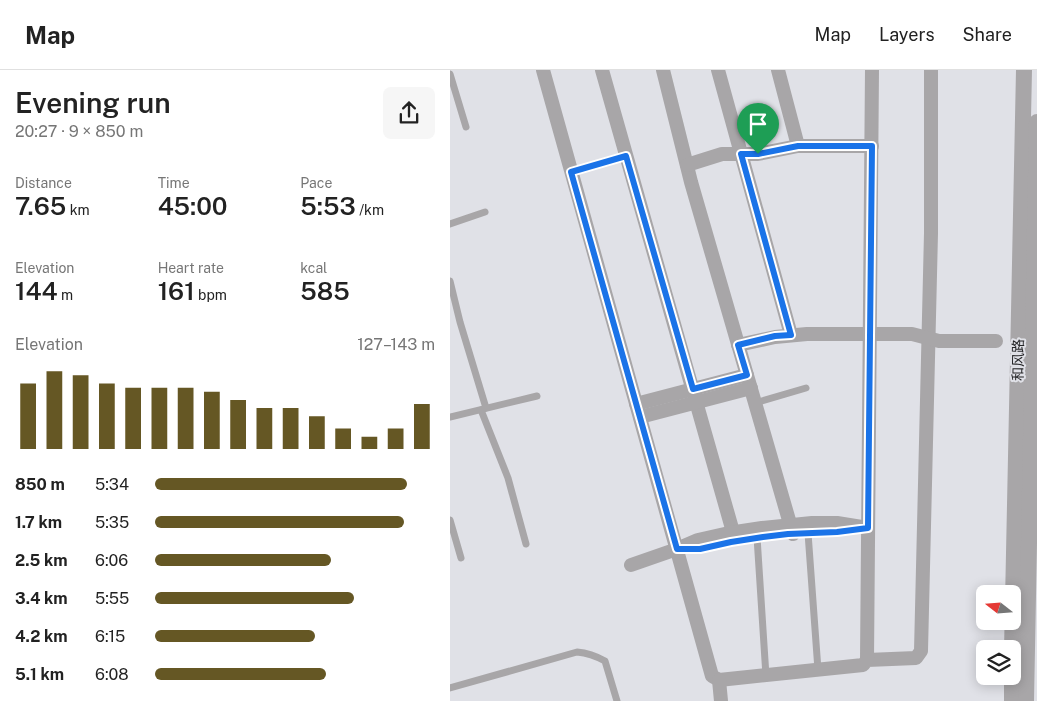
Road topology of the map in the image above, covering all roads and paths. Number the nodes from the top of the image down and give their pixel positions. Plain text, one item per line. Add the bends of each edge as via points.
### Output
1 (543, 70) edge
2 (602, 70) edge
3 (663, 70) edge
4 (718, 70) edge
5 (778, 70) edge
6 (872, 70) edge
7 (931, 70) edge
8 (1024, 70) edge
9 (450, 74) edge
10 (1037, 122) edge
11 (466, 127) dead end
12 (798, 146) junction
13 (872, 146) junction
14 (741, 154) junction
15 (626, 156) junction
16 (687, 165) junction
17 (571, 172) junction
18 (485, 212) dead end
19 (450, 224) edge
20 (450, 281) edge
21 (870, 334) junction
22 (791, 335) junction
23 (928, 338) junction
24 (996, 342) dead end
25 (738, 345) junction
26 (749, 381) junction
27 (806, 388) dead end
28 (694, 395) junction
29 (537, 396) dead end
30 (755, 403) junction
31 (484, 409) junction
32 (638, 410) junction
33 (450, 418) edge
34 (450, 520) edge
35 (868, 528) junction
36 (792, 529) junction
37 (732, 532) junction
38 (808, 533) junction
39 (757, 538) junction
40 (526, 544) dead end
41 (677, 549) junction
42 (461, 558) dead end
43 (631, 565) dead end
44 (1012, 640) edge
45 (867, 660) junction
46 (818, 670) junction
47 (766, 676) junction
48 (719, 680) junction
49 (1012, 685) edge
50 (450, 688) edge
51 (617, 701) edge
52 (721, 701) edge
53 (1012, 701) edge
54 (1026, 701) edge

1 - 17 street
2 - 15 street
3 - 16 street
4 - 14 street
5 - 12 street
6 - 13 street
7 - 23 street
8 - 44 street, 和风路
9 - 11 lane
10 - 54 street, 和风路
12 - 13 street
12 - 14 street
13 - 21 street
14 - 16 street via 722,154
14 - 22 street
15 - 17 lane
15 - 28 street
16 - 25 street
17 - 32 street
18 - 19 lane
20 - 31 lane
21 - 22 street
21 - 23 street via 912,334
21 - 35 street
22 - 25 street
23 - 24 street
23 - 45 street via 921,651 916,658
25 - 26 street
26 - 28 street
26 - 30 street
27 - 30 lane
28 - 32 street
28 - 37 street
29 - 31 lane
30 - 36 street
31 - 33 lane
31 - 40 lane
32 - 41 street
34 - 42 lane
35 - 36 street via 837,523
35 - 38 street
35 - 45 street
36 - 37 street
36 - 38 street
36 - 39 street
37 - 41 street
38 - 46 lane
39 - 41 street via 700,549
39 - 47 lane
41 - 43 street
41 - 48 street via 712,676
45 - 46 street via 863,665
46 - 47 street
47 - 48 street
48 - 52 street
49 - 53 street
50 - 51 lane via 577,652 605,660

